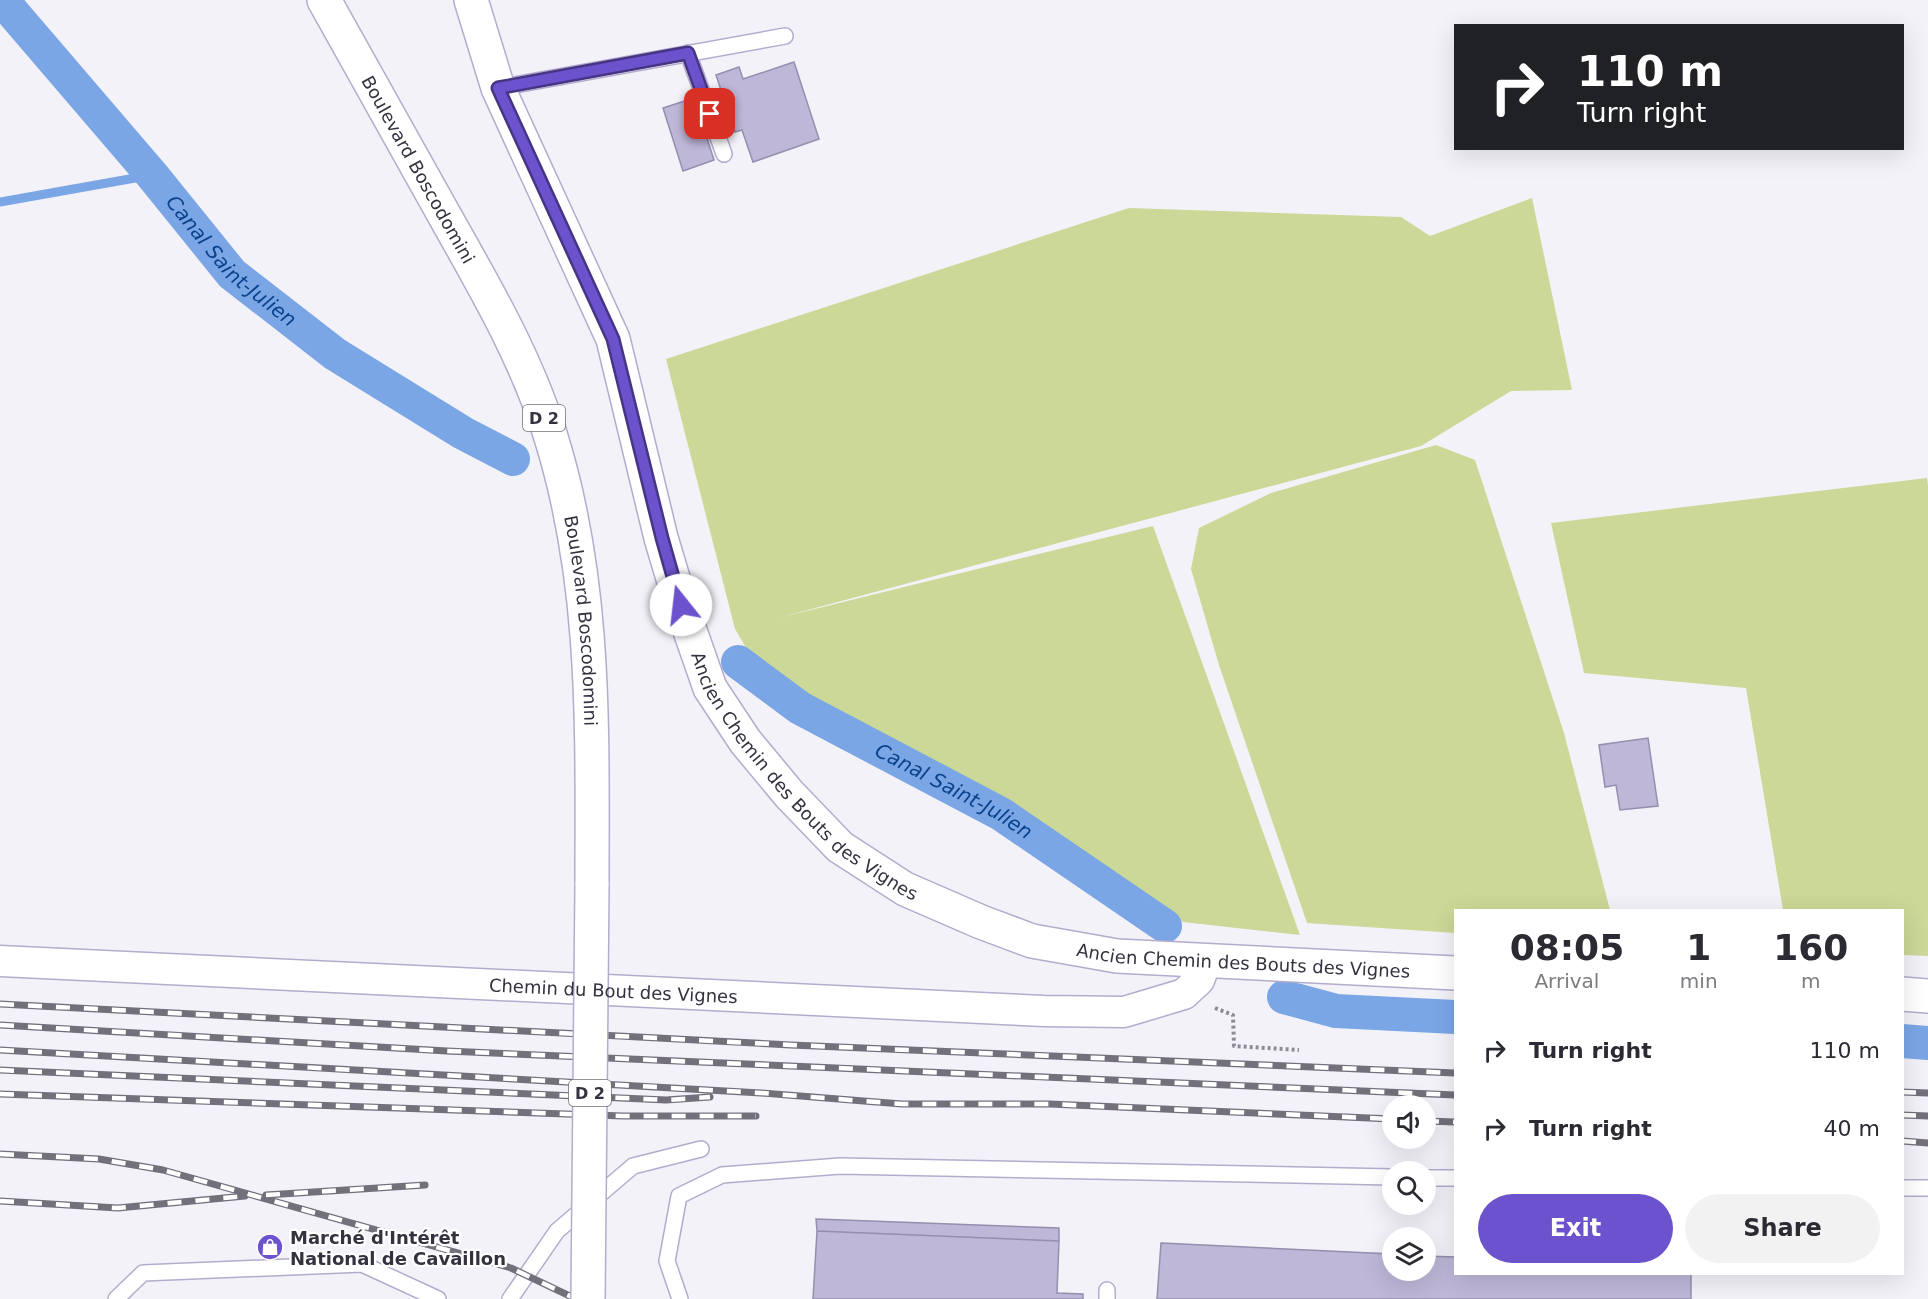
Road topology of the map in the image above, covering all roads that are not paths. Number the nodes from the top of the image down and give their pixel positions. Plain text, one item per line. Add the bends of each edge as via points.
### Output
1 (324, 0) edge
2 (471, 0) edge
3 (785, 36) dead end
4 (688, 53) junction
5 (498, 88) junction
6 (724, 154) dead end
7 (0, 961) edge
8 (1206, 962) junction
9 (1454, 974) edge
10 (1904, 994) edge
11 (1928, 996) edge
12 (701, 1149) dead end
13 (1382, 1177) edge
14 (1436, 1178) edge
15 (1454, 1178) edge
16 (1904, 1188) edge
17 (1928, 1188) edge
18 (116, 1299) edge
19 (438, 1299) edge
20 (510, 1299) edge
21 (588, 1299) edge
22 (680, 1299) edge

1 - 21 street, Boulevard Boscodomini / D 2, bridge via 501,316 550,433 575,534 592,704
2 - 5 street, Ancien Chemin des Bouts des Vignes
3 - 4 lane
4 - 5 lane
4 - 6 lane
5 - 8 street, Ancien Chemin des Bouts des Vignes via 613,339 681,605 710,688 745,741 840,847 905,889 1032,941 1118,956
7 - 8 street, Chemin du Bout des Vignes via 1124,1012 1184,994 1199,980
8 - 9 street, Ancien Chemin des Bouts des Vignes
10 - 11 street
12 - 20 lane via 633,1166 557,1231
13 - 22 lane via 840,1166 722,1175 679,1196 667,1261
14 - 15 lane
16 - 17 lane
18 - 19 lane via 143,1273 362,1264

